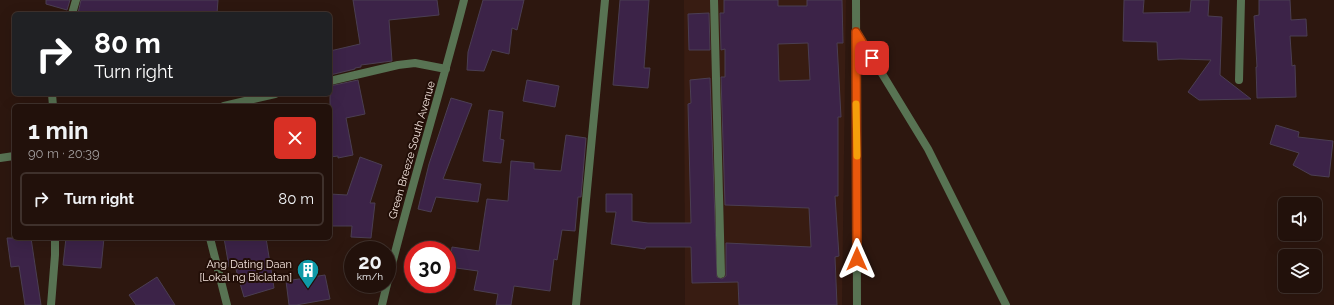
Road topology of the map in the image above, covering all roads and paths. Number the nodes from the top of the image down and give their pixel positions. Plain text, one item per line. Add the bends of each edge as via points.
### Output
1 (76, 0) edge
2 (464, 0) edge
3 (605, 0) edge
4 (714, 0) edge
5 (856, 0) edge
6 (1241, 0) edge
7 (73, 12) edge
8 (856, 32) junction
9 (446, 69) junction
10 (1239, 80) dead end
11 (332, 81) edge
12 (266, 96) edge
13 (232, 104) edge
14 (12, 156) edge
15 (0, 158) edge
16 (55, 240) edge
17 (211, 240) edge
18 (721, 274) dead end
19 (51, 305) edge
20 (227, 305) edge
21 (382, 305) edge
22 (576, 305) edge
23 (857, 305) edge
24 (1006, 305) edge

1 - 7 street
2 - 9 street, Green Breeze South Avenue
3 - 22 street
4 - 18 street
5 - 8 street
6 - 10 street
8 - 23 street
8 - 24 street via 928,149
9 - 11 street via 415,63
9 - 21 street, Green Breeze South Avenue
12 - 13 street
14 - 15 street
16 - 19 street
17 - 20 street

